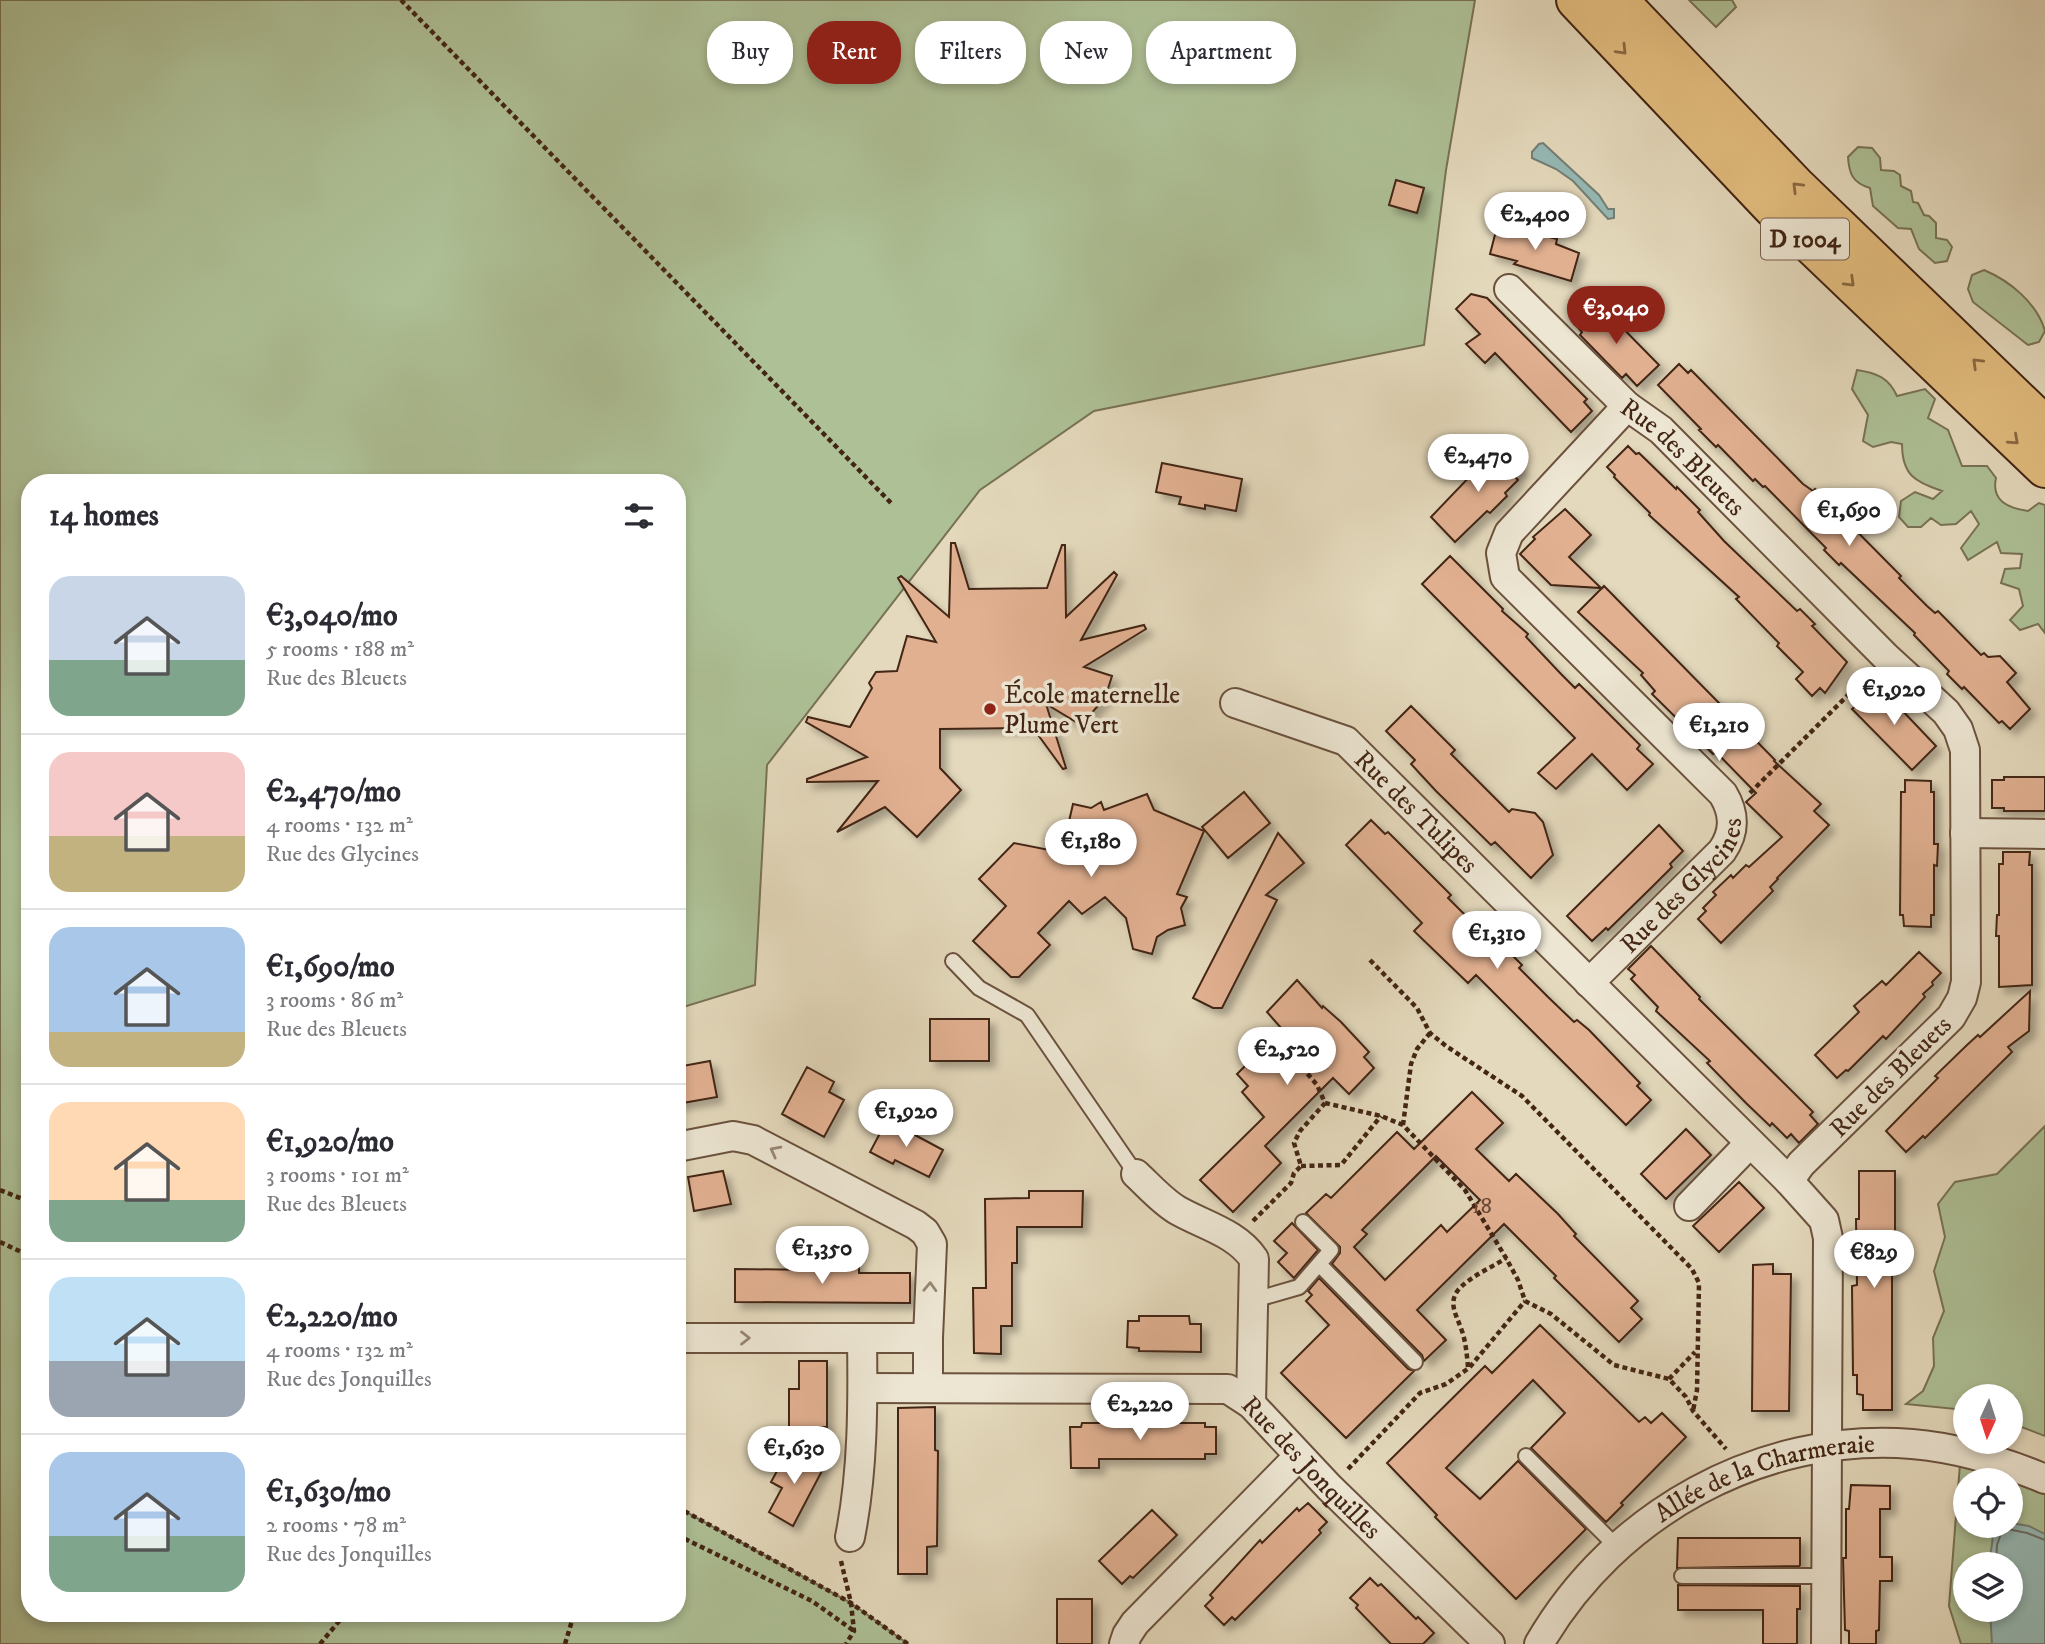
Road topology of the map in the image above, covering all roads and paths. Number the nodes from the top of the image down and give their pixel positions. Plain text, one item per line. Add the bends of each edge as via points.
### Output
1 (401, 0) edge
2 (1576, 0) edge
3 (1618, 0) edge
4 (1509, 289) dead end
5 (1627, 407) junction
6 (2045, 426) edge
7 (2045, 468) edge
8 (893, 505) dead end
9 (1886, 657) junction
10 (1235, 703) dead end
11 (1730, 809) junction
12 (1965, 833) junction
13 (2045, 834) edge
14 (1370, 960) dead end
15 (953, 961) dead end
16 (1589, 983) junction
17 (1430, 1033) junction
18 (1280, 1041) dead end
19 (1325, 1103) junction
20 (1381, 1116) junction
21 (1404, 1125) junction
22 (1750, 1143) junction
23 (686, 1145) edge
24 (1301, 1166) junction
25 (1136, 1174) joint
26 (1789, 1181) junction
27 (0, 1190) edge
28 (21, 1198) edge
29 (1689, 1206) dead end
30 (1303, 1222) dead end
31 (1236, 1240) junction
32 (0, 1241) edge
33 (21, 1252) edge
34 (1506, 1258) junction
35 (1319, 1264) junction
36 (1254, 1300) junction
37 (1525, 1301) junction
38 (686, 1338) edge
39 (862, 1338) junction
40 (928, 1338) junction
41 (1696, 1352) junction
42 (1415, 1362) dead end
43 (1468, 1368) junction
44 (1669, 1379) junction
45 (863, 1388) junction
46 (928, 1388) junction
47 (1251, 1404) junction
48 (1693, 1411) junction
49 (1825, 1447) junction
50 (1299, 1456) junction
51 (1526, 1456) dead end
52 (1742, 1469) junction
53 (2045, 1479) edge
54 (1329, 1487) junction
55 (686, 1512) edge
56 (850, 1537) joint
57 (686, 1539) edge
58 (1616, 1546) junction
59 (1682, 1576) dead end
60 (1826, 1576) junction
61 (851, 1603) junction
62 (338, 1622) edge
63 (572, 1622) edge
64 (854, 1631) junction
65 (320, 1644) edge
66 (565, 1644) edge
67 (846, 1644) edge
68 (908, 1644) edge
69 (1124, 1644) edge
70 (1490, 1644) edge
71 (1539, 1644) edge
72 (1826, 1644) edge

1 - 8 path
2 -> 7 highway, D 1004 via 1772,207
6 -> 3 highway, D 1004 via 1795,185
4 - 5 street, Rue des Bleuets
5 - 9 street, Rue des Bleuets via 1661,430
5 - 11 street, Rue des Glycines via 1509,533 1501,553 1505,577 1723,794
9 - 11 path
9 - 12 street, Rue des Bleuets via 1946,712 1961,735
10 - 16 street, Rue des Tulipes via 1346,741
11 - 16 street, Rue des Glycines via 1733,828 1722,851
12 - 13 street
12 - 26 street, Rue des Bleuets via 1966,982 1959,1006
14 - 17 path via 1417,1008
15 - 25 lane via 979,988 1027,1015
16 - 22 street, Rue des Tulipes
17 - 21 path via 1411,1064
17 - 41 path via 1522,1096 1692,1269 1699,1283
18 - 19 path via 1317,1085
19 - 20 path
19 - 24 path via 1294,1143
20 - 21 path
20 - 24 path via 1341,1165
21 - 34 path via 1465,1190
22 - 26 street, Rue des Tulipes
22 - 29 street
40 -> 23 street via 932,1244 921,1228 753,1140 733,1136
24 - 31 path via 1291,1183
25 - 31 street via 1175,1208
26 - 49 street, Rue des Tulipes via 1824,1220 1828,1238
27 - 28 path
30 - 35 lane via 1332,1250
31 - 36 street via 1254,1259
32 - 33 path
34 - 37 path
34 - 43 path via 1456,1290 1454,1316 1465,1341
35 - 36 lane via 1299,1287
35 - 42 lane
36 - 47 street
37 - 43 path
37 - 44 path via 1551,1314 1614,1365
38 -> 39 street
39 - 40 street
39 - 45 street
40 - 46 street
41 - 44 path
41 - 48 path
43 - 54 path via 1446,1384 1420,1393
44 - 48 path
45 - 46 street, Rue des Jonquilles
45 - 56 street via 857,1501
46 - 47 street, Rue des Jonquilles via 1228,1390
47 - 50 street, Rue des Jonquilles
48 - 52 path
49 - 52 street, Allée de la Charmeraie
49 - 53 street, Allée de la Charmeraie via 1883,1443 1944,1448 2010,1464
49 - 60 street, Rue des Tulipes
50 - 54 street, Rue des Jonquilles
50 - 69 street via 1135,1623
51 - 58 lane
52 - 58 street, Allée de la Charmeraie via 1678,1501
54 - 70 street, Rue des Jonquilles
55 - 61 path
56 - 61 path via 838,1548
57 - 64 path via 812,1601
58 - 71 street, Allée de la Charmeraie via 1568,1599
59 - 60 lane
60 - 72 street, Rue des Tulipes
61 - 64 path
61 - 68 path
62 - 65 path
63 - 66 path
64 - 67 path

